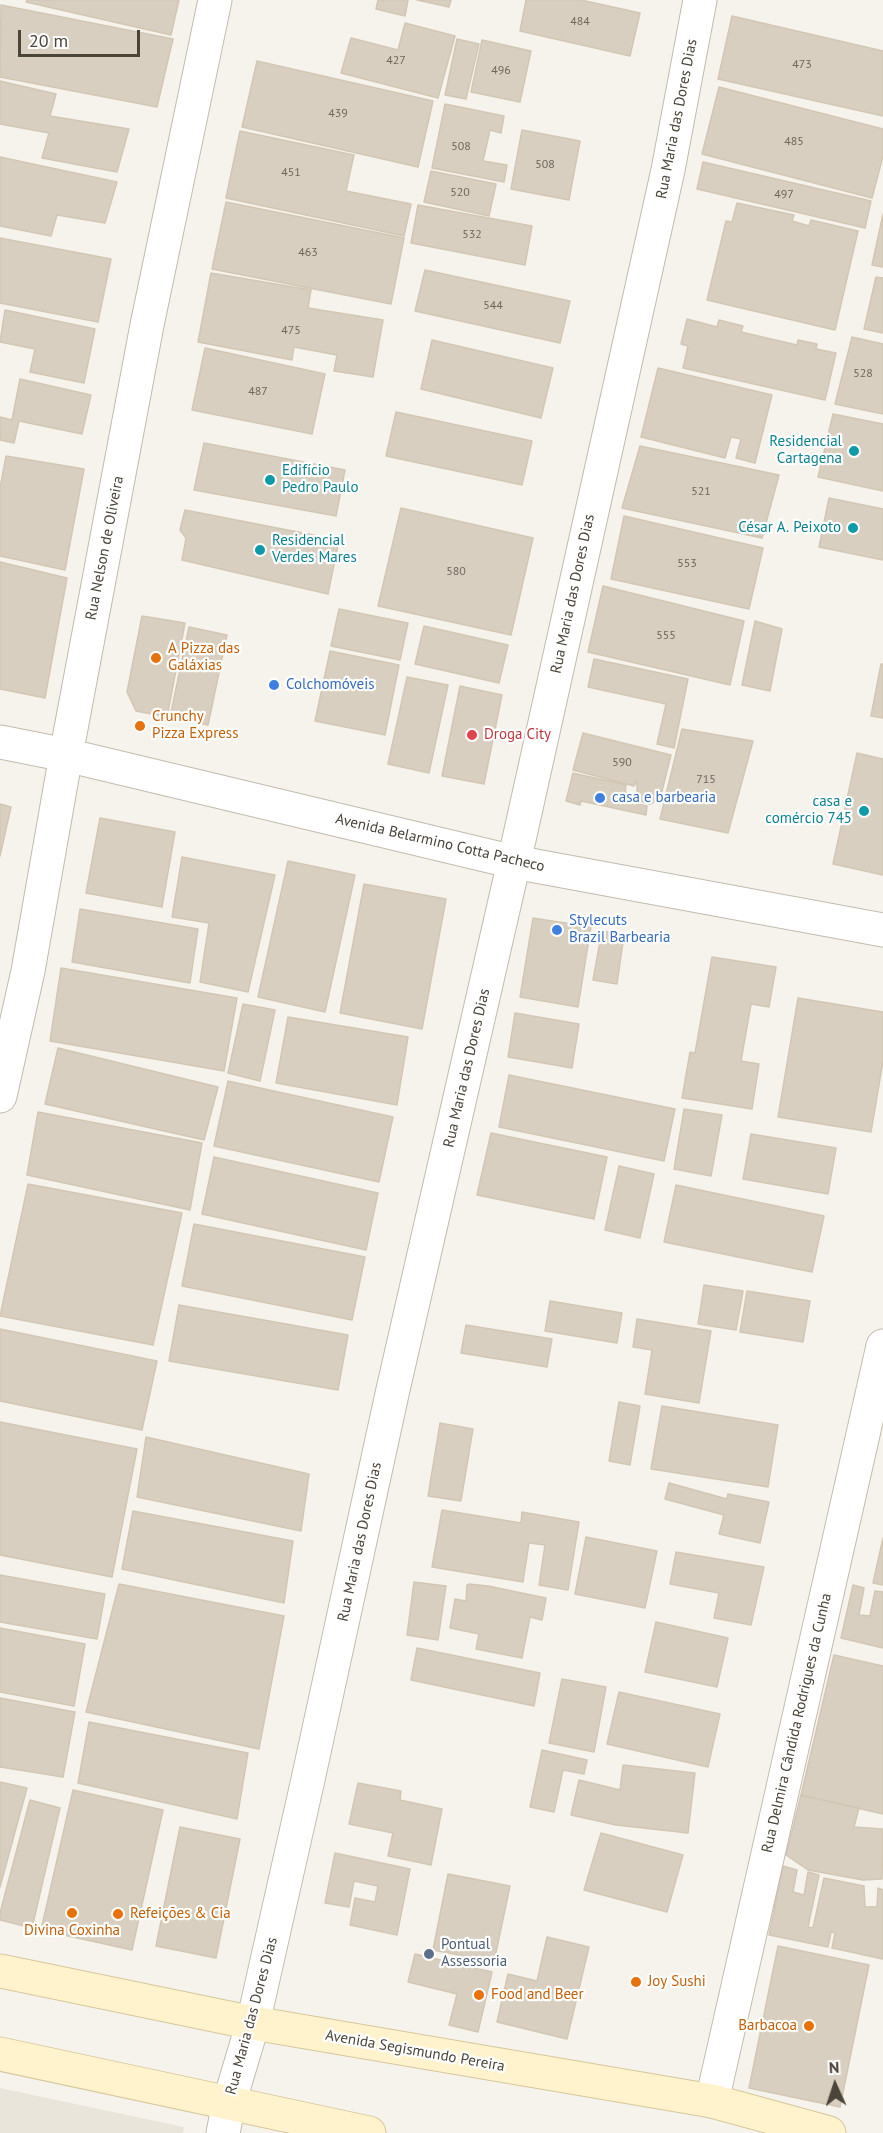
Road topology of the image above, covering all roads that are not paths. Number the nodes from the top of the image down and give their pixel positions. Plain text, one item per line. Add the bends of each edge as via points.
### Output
1 (215, 0) edge
2 (700, 0) edge
3 (0, 742) edge
4 (66, 755) junction
5 (514, 862) junction
6 (883, 930) edge
7 (0, 1096) edge
8 (883, 1346) edge
9 (0, 1971) edge
10 (253, 2023) junction
11 (0, 2054) edge
12 (712, 2101) junction
13 (226, 2118) edge
14 (369, 2133) edge
15 (829, 2133) edge

1 - 4 street, Rua Nelson de Oliveira via 147,325
2 - 5 street, Rua Maria das Dores Dias via 668,170
3 - 4 street, Avenida Belarmino Cotta Pacheco
4 - 5 street, Avenida Belarmino Cotta Pacheco
4 - 7 street, Rua Nelson de Oliveira via 28,971
5 - 6 street, Avenida Belarmino Cotta Pacheco
5 - 10 street, Rua Maria das Dores Dias
8 - 12 street, Rua Delmira Cândida Rodrigues da Cunha
9 - 10 main road, Avenida Segismundo Pereira
10 - 12 main road, Avenida Segismundo Pereira
10 - 13 street, Rua Maria das Dores Dias
11 - 13 main road
12 - 15 main road, Avenida Segismundo Pereira
13 - 14 main road

